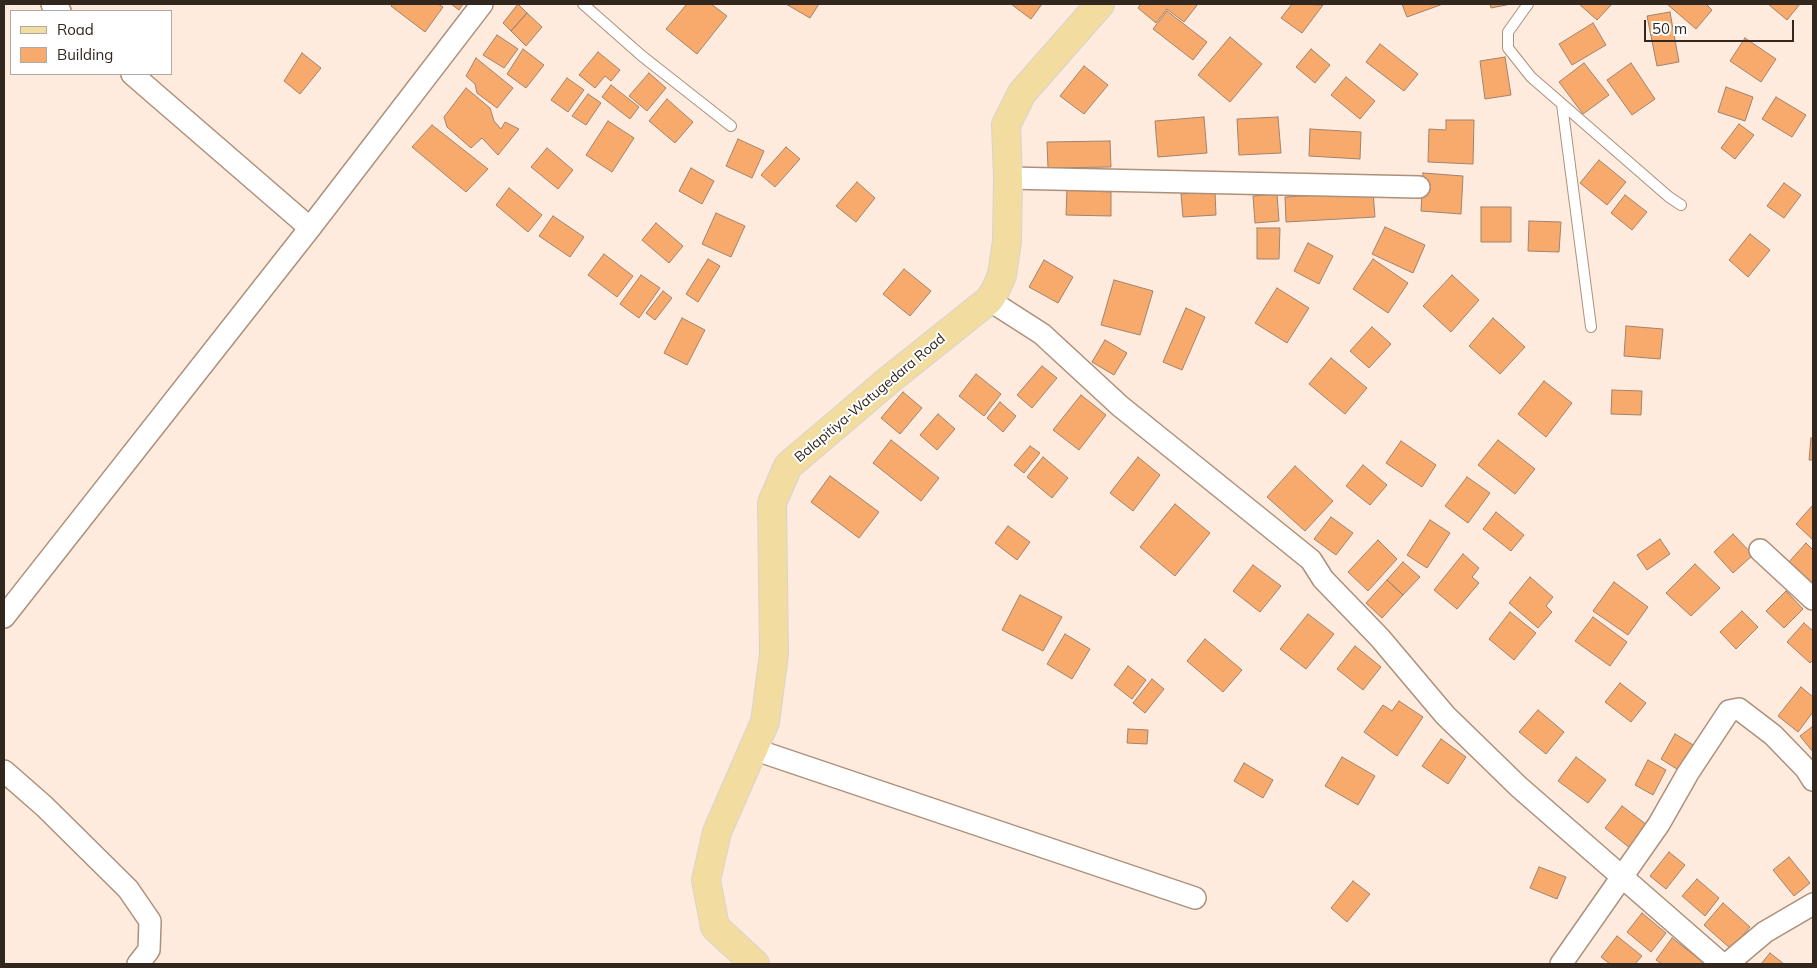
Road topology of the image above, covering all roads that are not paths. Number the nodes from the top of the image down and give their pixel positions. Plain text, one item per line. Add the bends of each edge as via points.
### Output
1 (482, 4) edge
2 (583, 4) edge
3 (1100, 4) edge
4 (1528, 4) edge
5 (133, 75) edge
6 (1562, 104) junction
7 (730, 126) dead end
8 (1008, 178) junction
9 (1419, 187) dead end
10 (1681, 205) dead end
11 (310, 228) junction
12 (989, 300) junction
13 (1592, 327) dead end
14 (1760, 550) dead end
15 (1813, 599) edge
16 (4, 617) edge
17 (753, 749) junction
18 (4, 771) edge
19 (1813, 780) edge
20 (1622, 878) junction
21 (1195, 898) dead end
22 (1813, 904) edge
23 (138, 964) edge
24 (754, 964) edge
25 (1561, 964) edge
26 (1722, 964) edge
27 (1727, 964) edge

1 - 11 street
2 - 7 lane
3 - 8 main road, Balapitiya-Watugedara Road via 1022,93 1006,125
4 - 6 lane via 1508,32 1508,48 1531,77
5 - 11 street
6 - 10 lane
6 - 13 lane
8 - 9 street
8 - 12 main road, Balapitiya-Watugedara Road via 1007,241 1002,275
11 - 16 street
12 - 17 main road, Balapitiya-Watugedara Road via 788,466 772,503 774,654 765,722
12 - 20 street via 1042,334 1120,406 1311,560 1323,579 1380,638 1445,715 1519,787
14 - 15 street
17 - 21 street
17 - 24 main road, Balapitiya-Watugedara Road via 717,832 706,880 715,927
18 - 23 street via 128,888 150,921 149,950
19 - 20 street via 1773,735 1739,709 1730,711
20 - 25 street
20 - 26 street
22 - 27 street via 1764,932

